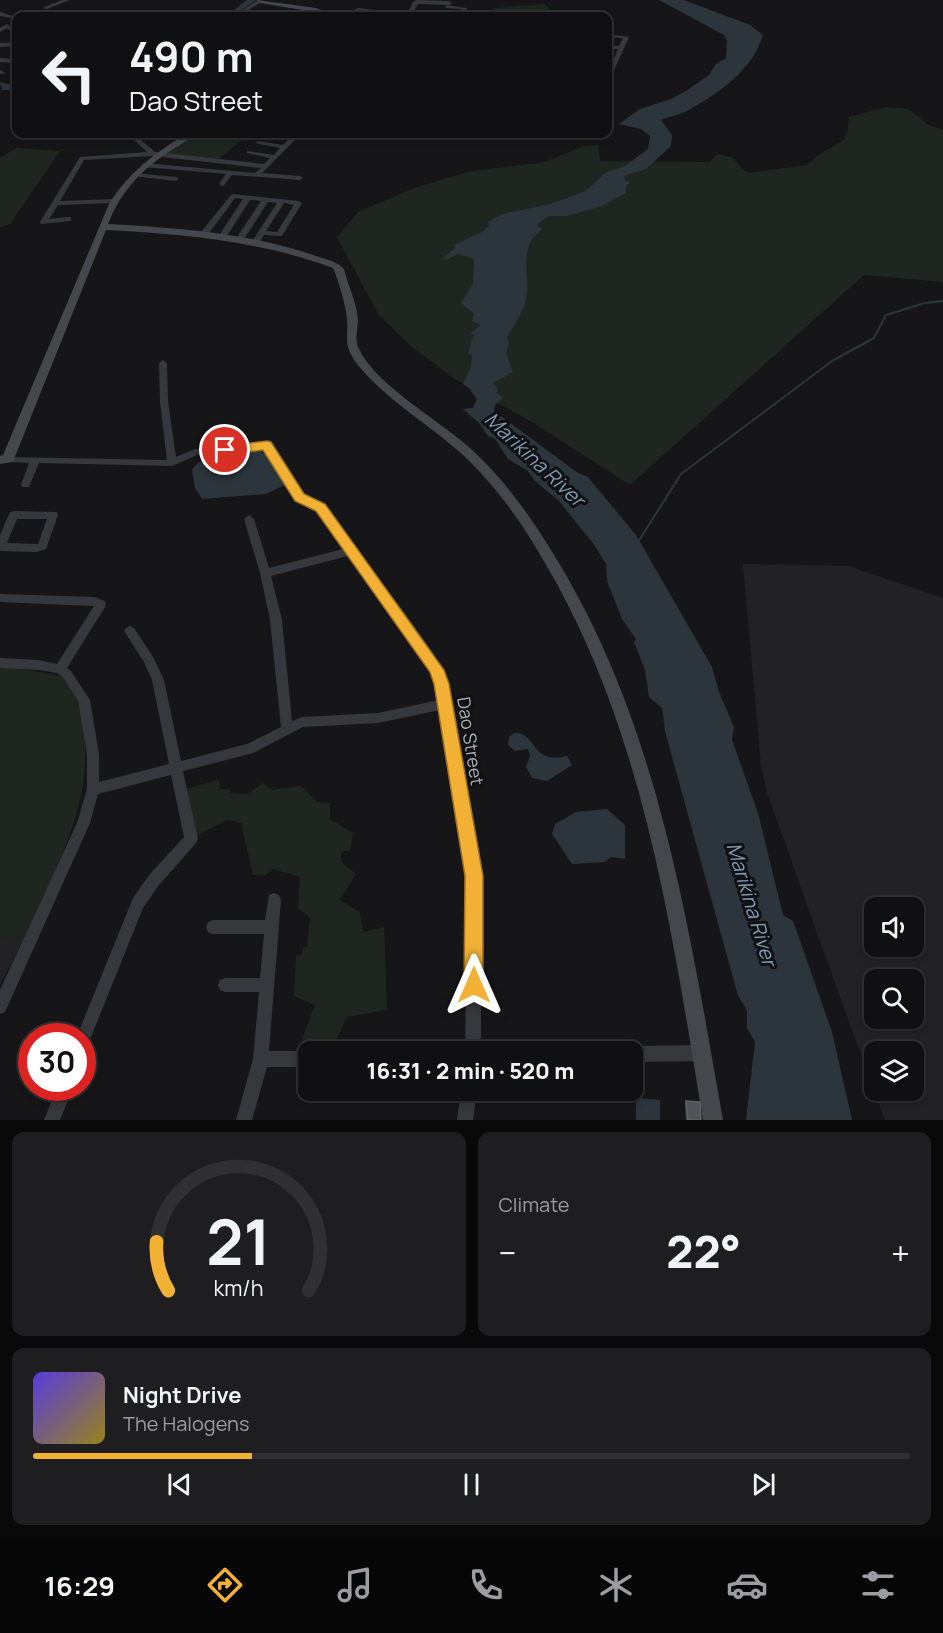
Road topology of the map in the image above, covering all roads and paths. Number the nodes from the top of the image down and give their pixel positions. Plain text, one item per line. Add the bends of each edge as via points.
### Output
1 (67, 0) edge
2 (260, 0) edge
3 (449, 3) edge
4 (45, 8) dead end
5 (242, 12) edge
6 (322, 12) edge
7 (354, 12) edge
8 (373, 12) edge
9 (411, 12) edge
10 (462, 12) edge
11 (612, 36) edge
12 (612, 47) edge
13 (622, 48) junction
14 (612, 58) edge
15 (616, 58) junction
16 (612, 66) edge
17 (136, 138) edge
18 (184, 138) edge
19 (293, 138) edge
20 (258, 143) dead end
21 (283, 147) junction
22 (249, 152) dead end
23 (155, 154) junction
24 (274, 157) junction
25 (144, 165) junction
26 (265, 166) junction
27 (230, 173) junction
28 (134, 175) junction
29 (256, 175) junction
30 (300, 178) dead end
31 (176, 179) dead end
32 (222, 184) dead end
33 (248, 197) junction
34 (266, 199) junction
35 (113, 201) junction
36 (282, 201) junction
37 (55, 202) junction
38 (68, 219) dead end
39 (103, 227) junction
40 (204, 234) junction
41 (222, 237) junction
42 (259, 238) junction
43 (239, 240) junction
44 (163, 363) dead end
45 (4, 460) edge
46 (35, 460) junction
47 (175, 462) junction
48 (26, 485) dead end
49 (249, 519) dead end
50 (0, 547) edge
51 (350, 551) junction
52 (265, 573) junction
53 (0, 598) edge
54 (130, 631) dead end
55 (0, 663) edge
56 (60, 669) junction
57 (445, 704) junction
58 (287, 728) junction
59 (174, 767) junction
60 (93, 789) junction
61 (274, 900) dead end
62 (213, 927) dead end
63 (272, 927) junction
64 (267, 984) junction
65 (225, 985) dead end
66 (0, 1007) edge
67 (90, 1023) edge
68 (474, 1041) edge
69 (701, 1053) junction
70 (643, 1054) edge
71 (261, 1059) junction
72 (298, 1059) edge
73 (60, 1101) edge
74 (468, 1101) edge
75 (52, 1120) edge
76 (244, 1120) edge
77 (465, 1120) edge
78 (713, 1120) edge

1 - 4 street
2 - 5 street
2 - 6 street
3 - 9 street via 416,2
3 - 10 street via 464,8
7 - 8 street
11 - 13 street via 626,37
12 - 13 street
13 - 15 street
14 - 15 street
15 - 16 street
17 - 23 street
18 - 23 street
19 - 21 street
20 - 21 street
21 - 24 street
22 - 24 street
23 - 25 street
23 - 26 street
23 - 37 street via 82,158
24 - 26 street
25 - 27 street
25 - 28 street
26 - 29 street
27 - 29 street
27 - 32 street
28 - 31 street
28 - 35 street
29 - 30 street
33 - 34 street
33 - 40 street via 233,196
33 - 41 street
34 - 36 street
34 - 43 street
35 - 37 street
35 - 39 street
36 - 42 street
36 - 42 street via 299,203 279,234
37 - 38 street via 44,222
39 - 40 street
39 - 45 street
40 - 41 street
41 - 43 street
42 - 43 street
42 - 69 street via 339,269 352,313 352,344 357,355 395,393 469,454 553,565 626,717 672,892
44 - 47 street via 164,402
45 - 46 street
46 - 47 street
46 - 48 street
47 - 51 street, Dao Street via 188,453 267,445 300,497 320,507
49 - 52 street
50 - 50 street via 14,515 53,515 43,546
51 - 52 street
51 - 57 street, Dao Street via 429,656 442,684
52 - 58 street via 276,620
53 - 56 street via 101,604
54 - 59 street via 158,680
55 - 56 street
56 - 60 street via 76,684 84,699 91,735
57 - 58 street via 378,718 312,721
57 - 68 street, Dao Street via 474,876
58 - 59 street via 249,749
59 - 60 street
59 - 67 street via 191,839 138,903
60 - 66 street via 47,908
61 - 63 street
62 - 63 street
63 - 64 street
64 - 65 street
64 - 71 street
69 - 70 street
69 - 78 street
71 - 72 street
71 - 76 street
73 - 75 street
74 - 77 street

